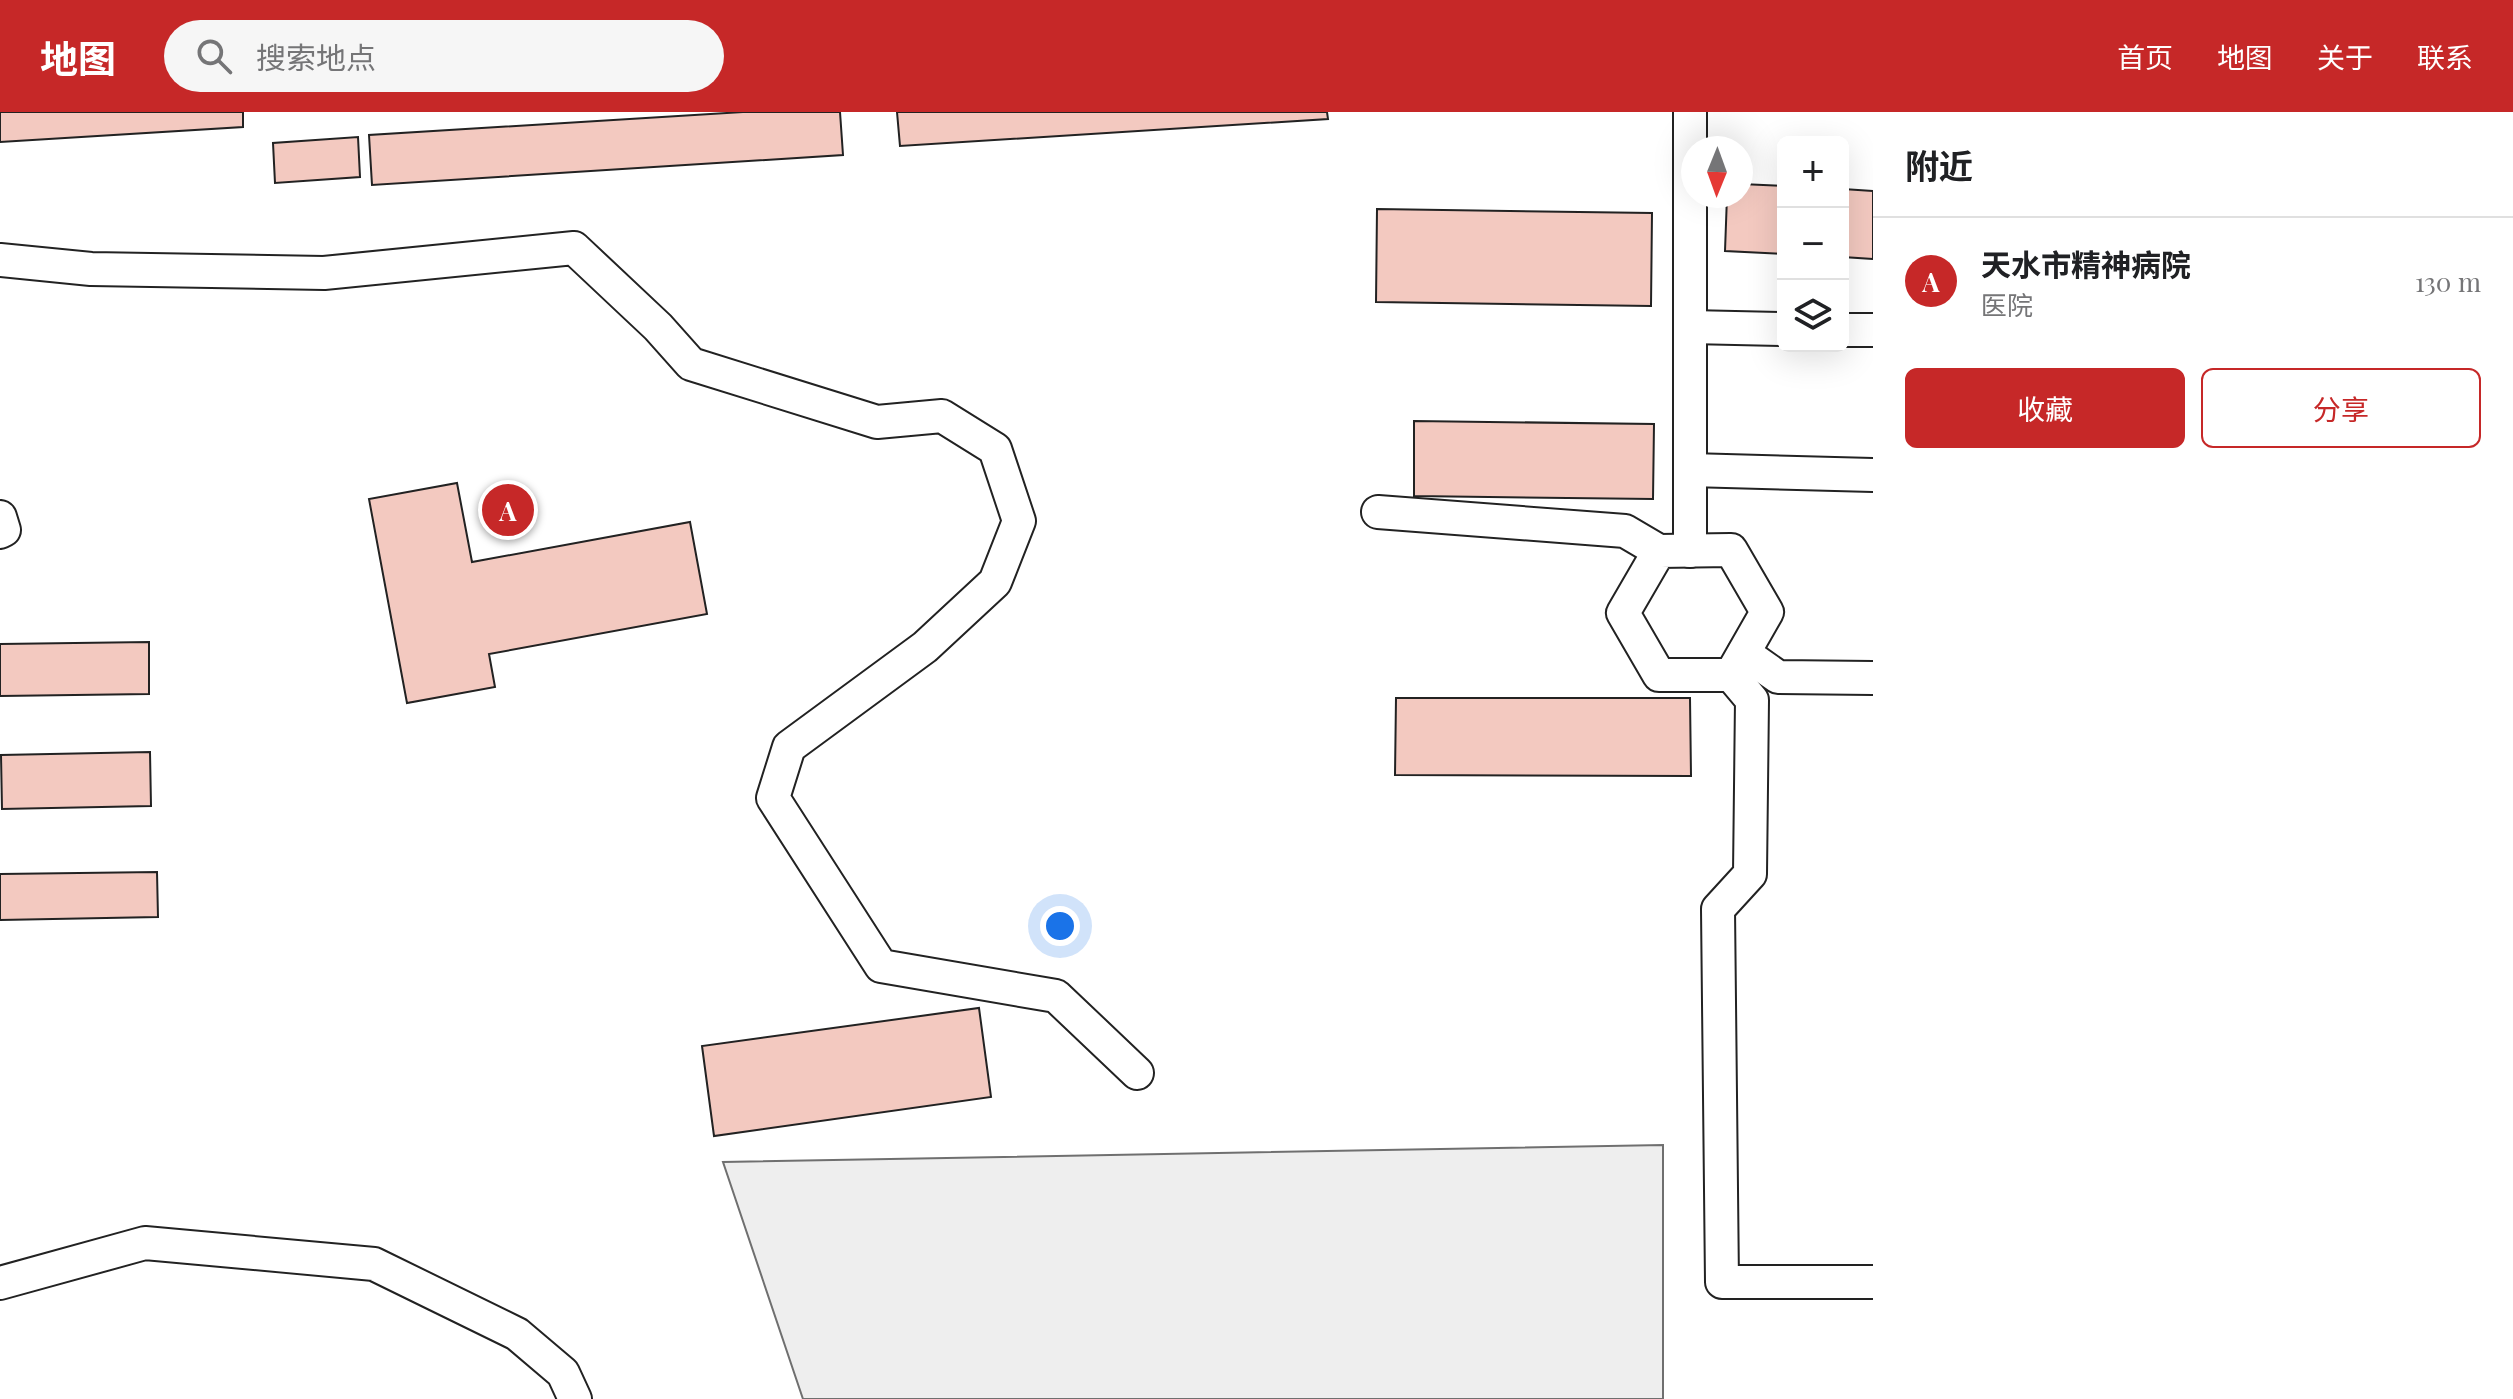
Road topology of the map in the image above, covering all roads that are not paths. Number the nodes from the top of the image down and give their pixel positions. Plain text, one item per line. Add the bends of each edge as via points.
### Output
1 (1690, 112) edge
2 (0, 260) edge
3 (1690, 327) junction
4 (1777, 329) edge
5 (1849, 330) edge
6 (1873, 330) edge
7 (1690, 470) junction
8 (1873, 475) edge
9 (1378, 512) dead end
10 (0, 517) edge
11 (0, 532) edge
12 (1674, 551) junction
13 (1738, 664) junction
14 (1873, 678) edge
15 (1137, 1073) dead end
16 (1873, 1282) edge
17 (0, 1283) edge
18 (575, 1399) edge

1 - 3 street
2 - 15 street via 91,269 324,273 574,248 691,364 877,422 942,416 995,449 1019,521 995,582 925,647 789,747 773,798 881,966 1056,996
3 - 4 street
3 - 7 street
5 - 6 street
7 - 8 street
7 - 12 street
9 - 12 street via 1625,531
10 - 11 street
12 - 13 street via 1731,550 1767,612
12 - 13 street via 1623,613 1659,675
13 - 14 street via 1778,677
13 - 16 street via 1752,700 1750,874 1718,909 1722,1282
17 - 18 street via 145,1243 374,1264 517,1334 563,1373

